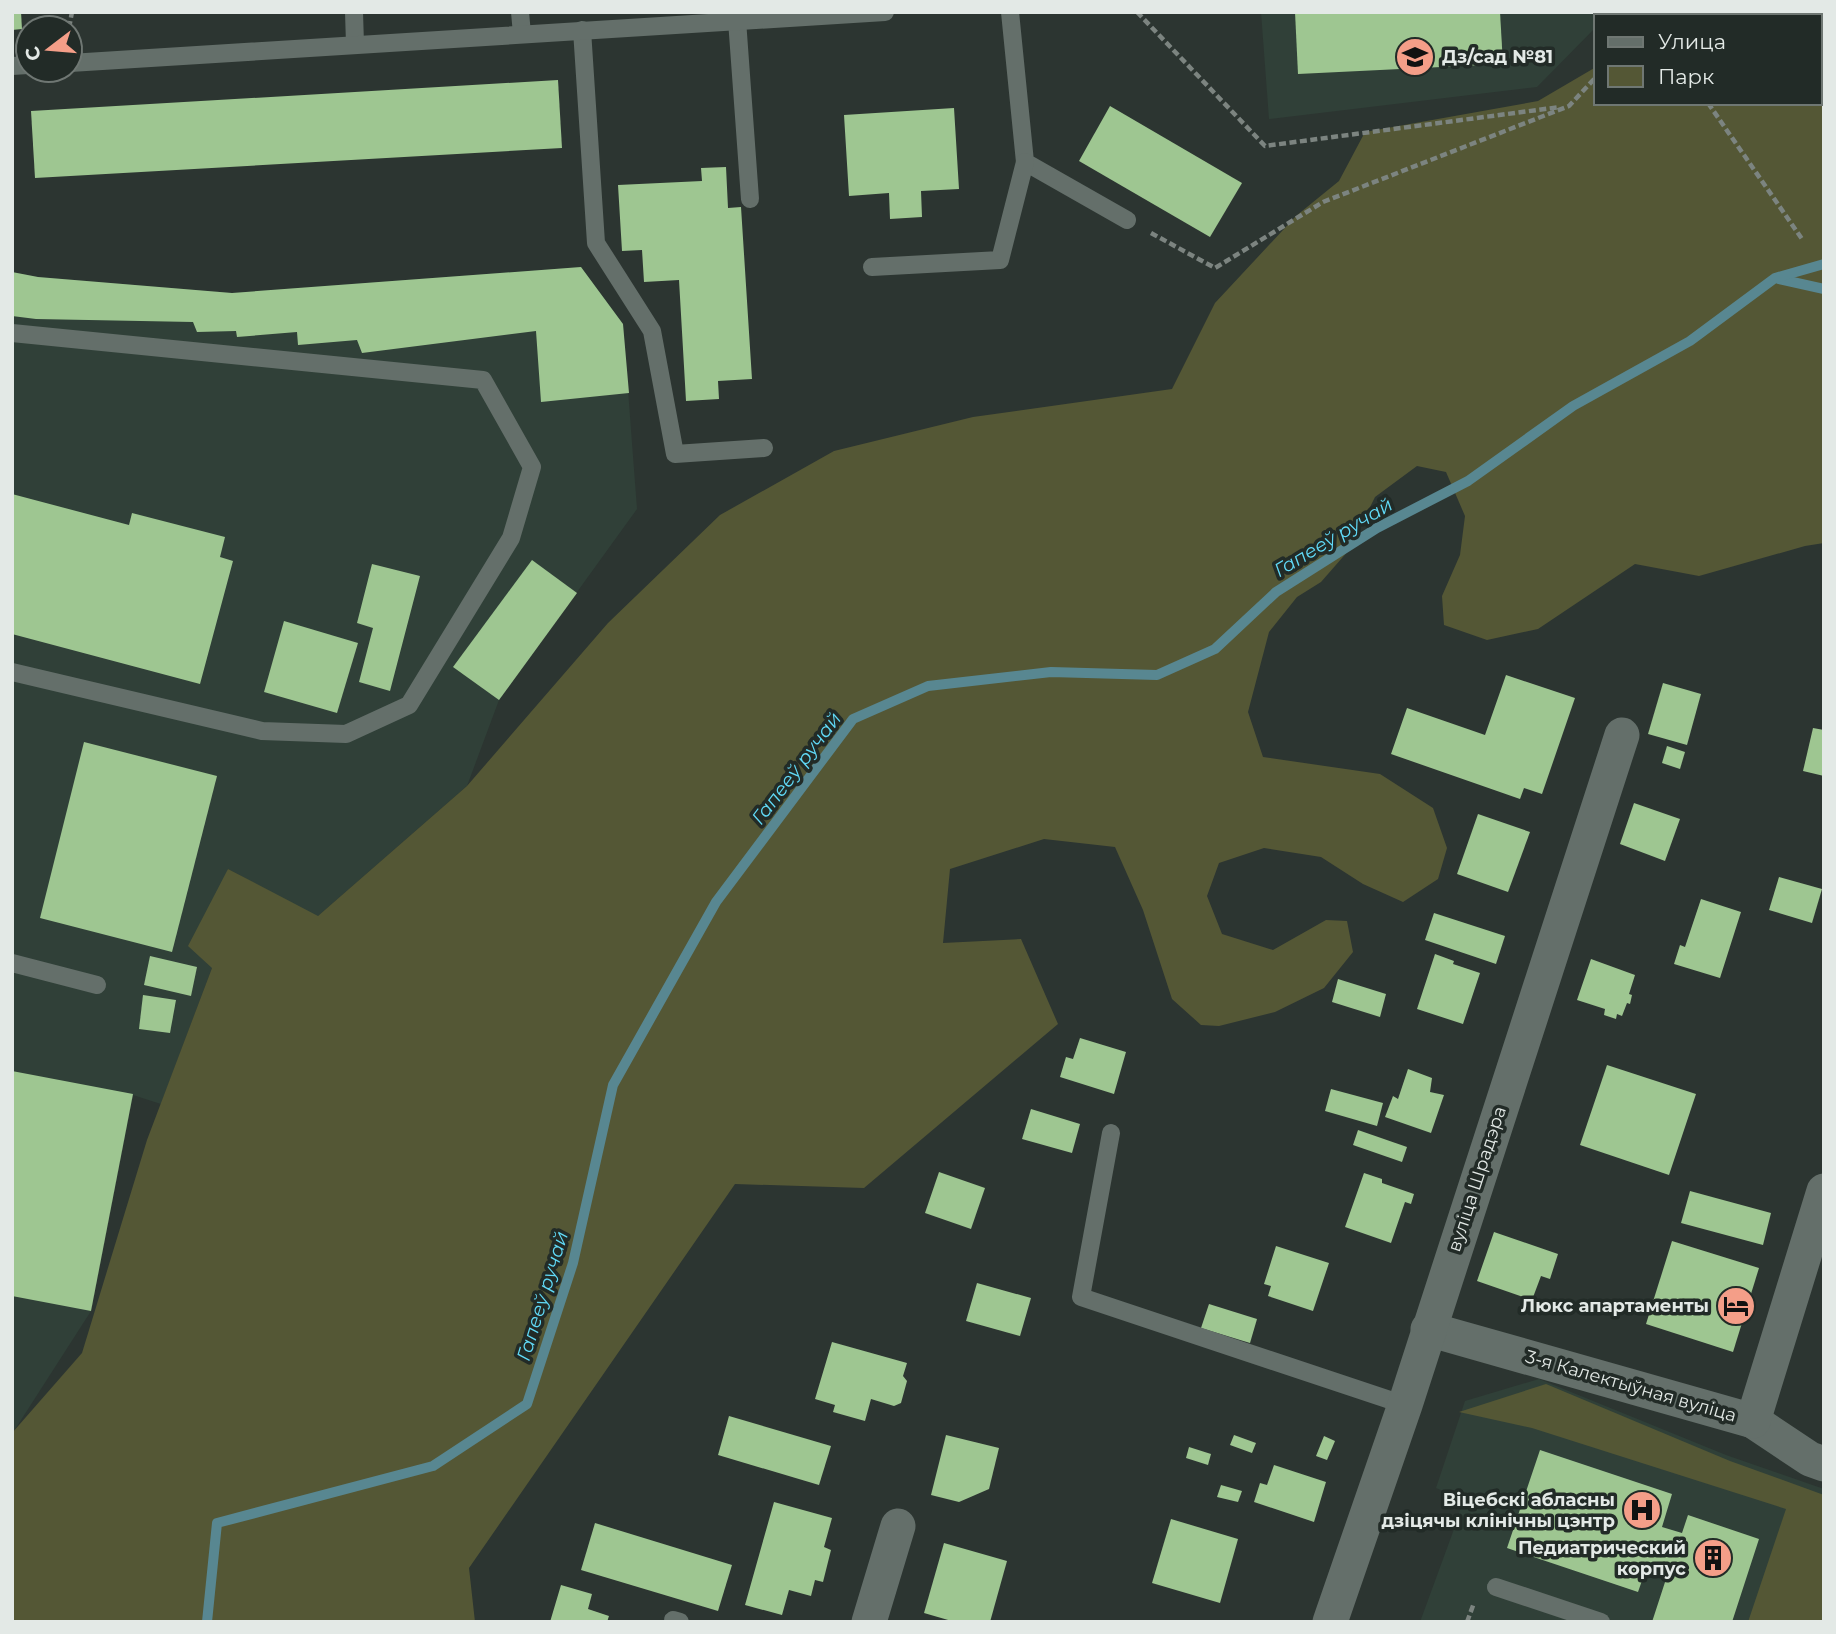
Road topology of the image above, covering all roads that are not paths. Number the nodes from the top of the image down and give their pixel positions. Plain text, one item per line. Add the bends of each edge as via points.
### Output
1 (354, 12) edge
2 (520, 12) edge
3 (885, 12) edge
4 (1010, 12) edge
5 (737, 20) junction
6 (582, 30) junction
7 (522, 34) junction
8 (355, 44) junction
9 (84, 62) edge
10 (1025, 162) junction
11 (750, 199) dead end
12 (1127, 220) road end
13 (872, 267) dead end
14 (12, 333) edge
15 (764, 448) dead end
16 (12, 672) edge
17 (1622, 735) dead end
18 (12, 963) edge
19 (97, 985) dead end
20 (1111, 1133) dead end
21 (1824, 1191) edge
22 (1428, 1329) junction
23 (1405, 1405) junction
24 (1754, 1420) junction
25 (1824, 1464) edge
26 (898, 1526) dead end
27 (1496, 1587) dead end
28 (869, 1622) edge
29 (1330, 1622) edge
30 (1601, 1622) edge

1 - 8 lane
2 - 7 lane
3 - 5 lane
4 - 10 lane
5 - 6 lane
5 - 11 lane
6 - 7 lane
6 - 15 lane via 596,243 652,331 675,454
7 - 8 lane
8 - 9 lane
10 - 12 lane
10 - 13 lane via 1000,260
14 - 16 lane via 483,380 533,467 511,538 409,705 346,734 262,731
17 - 22 street, вуліца Шрадэра
18 - 19 lane
20 - 23 lane via 1080,1297
21 - 24 street
22 - 23 street, вуліца Шрадэра
22 - 24 street, 3-я Калектыўная вуліца
23 - 29 street, вуліца Шрадэра
24 - 25 street, 3-я Калектыўная вуліца
26 - 28 street
27 - 30 lane

